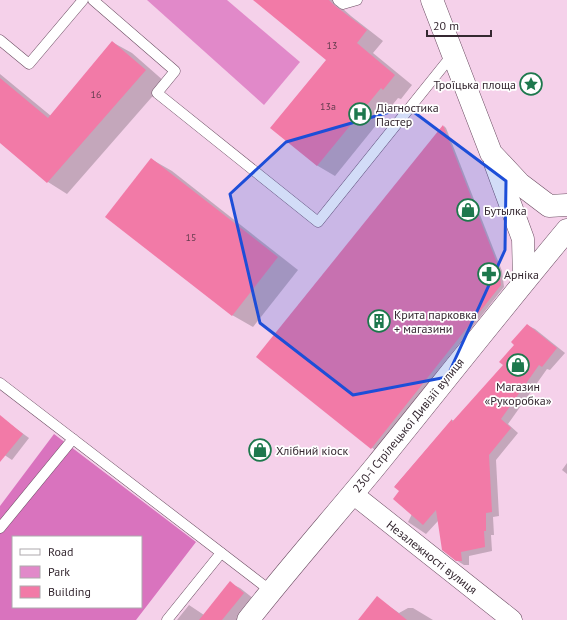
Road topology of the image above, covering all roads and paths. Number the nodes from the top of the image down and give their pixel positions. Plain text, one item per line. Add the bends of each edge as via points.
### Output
1 (83, 0) edge
2 (93, 0) edge
3 (338, 0) edge
4 (357, 0) edge
5 (432, 0) edge
6 (0, 40) edge
7 (453, 54) junction
8 (491, 152) junction
9 (567, 205) edge
10 (567, 230) edge
11 (524, 281) junction
12 (0, 383) edge
13 (73, 439) junction
14 (353, 494) junction
15 (0, 528) edge
16 (221, 553) junction
17 (271, 591) junction
18 (167, 620) edge
19 (248, 620) edge
20 (512, 620) edge

1 - 6 lane via 29,64
2 - 7 lane via 175,72 157,93 318,222
3 - 4 lane via 343,4
5 - 7 street
7 - 8 street
8 - 9 street via 520,184 549,206
8 - 11 street via 523,239
10 - 11 street, 230-ї Стрілецької Дивізії вулиця
11 - 14 street, 230-ї Стрілецької Дивізії вулиця
12 - 13 lane
13 - 15 lane
13 - 16 lane
14 - 17 street, 230-ї Стрілецької Дивізії вулиця
14 - 20 street, Незалежності вулиця
16 - 17 lane
16 - 18 lane
17 - 19 street, 230-ї Стрілецької Дивізії вулиця

